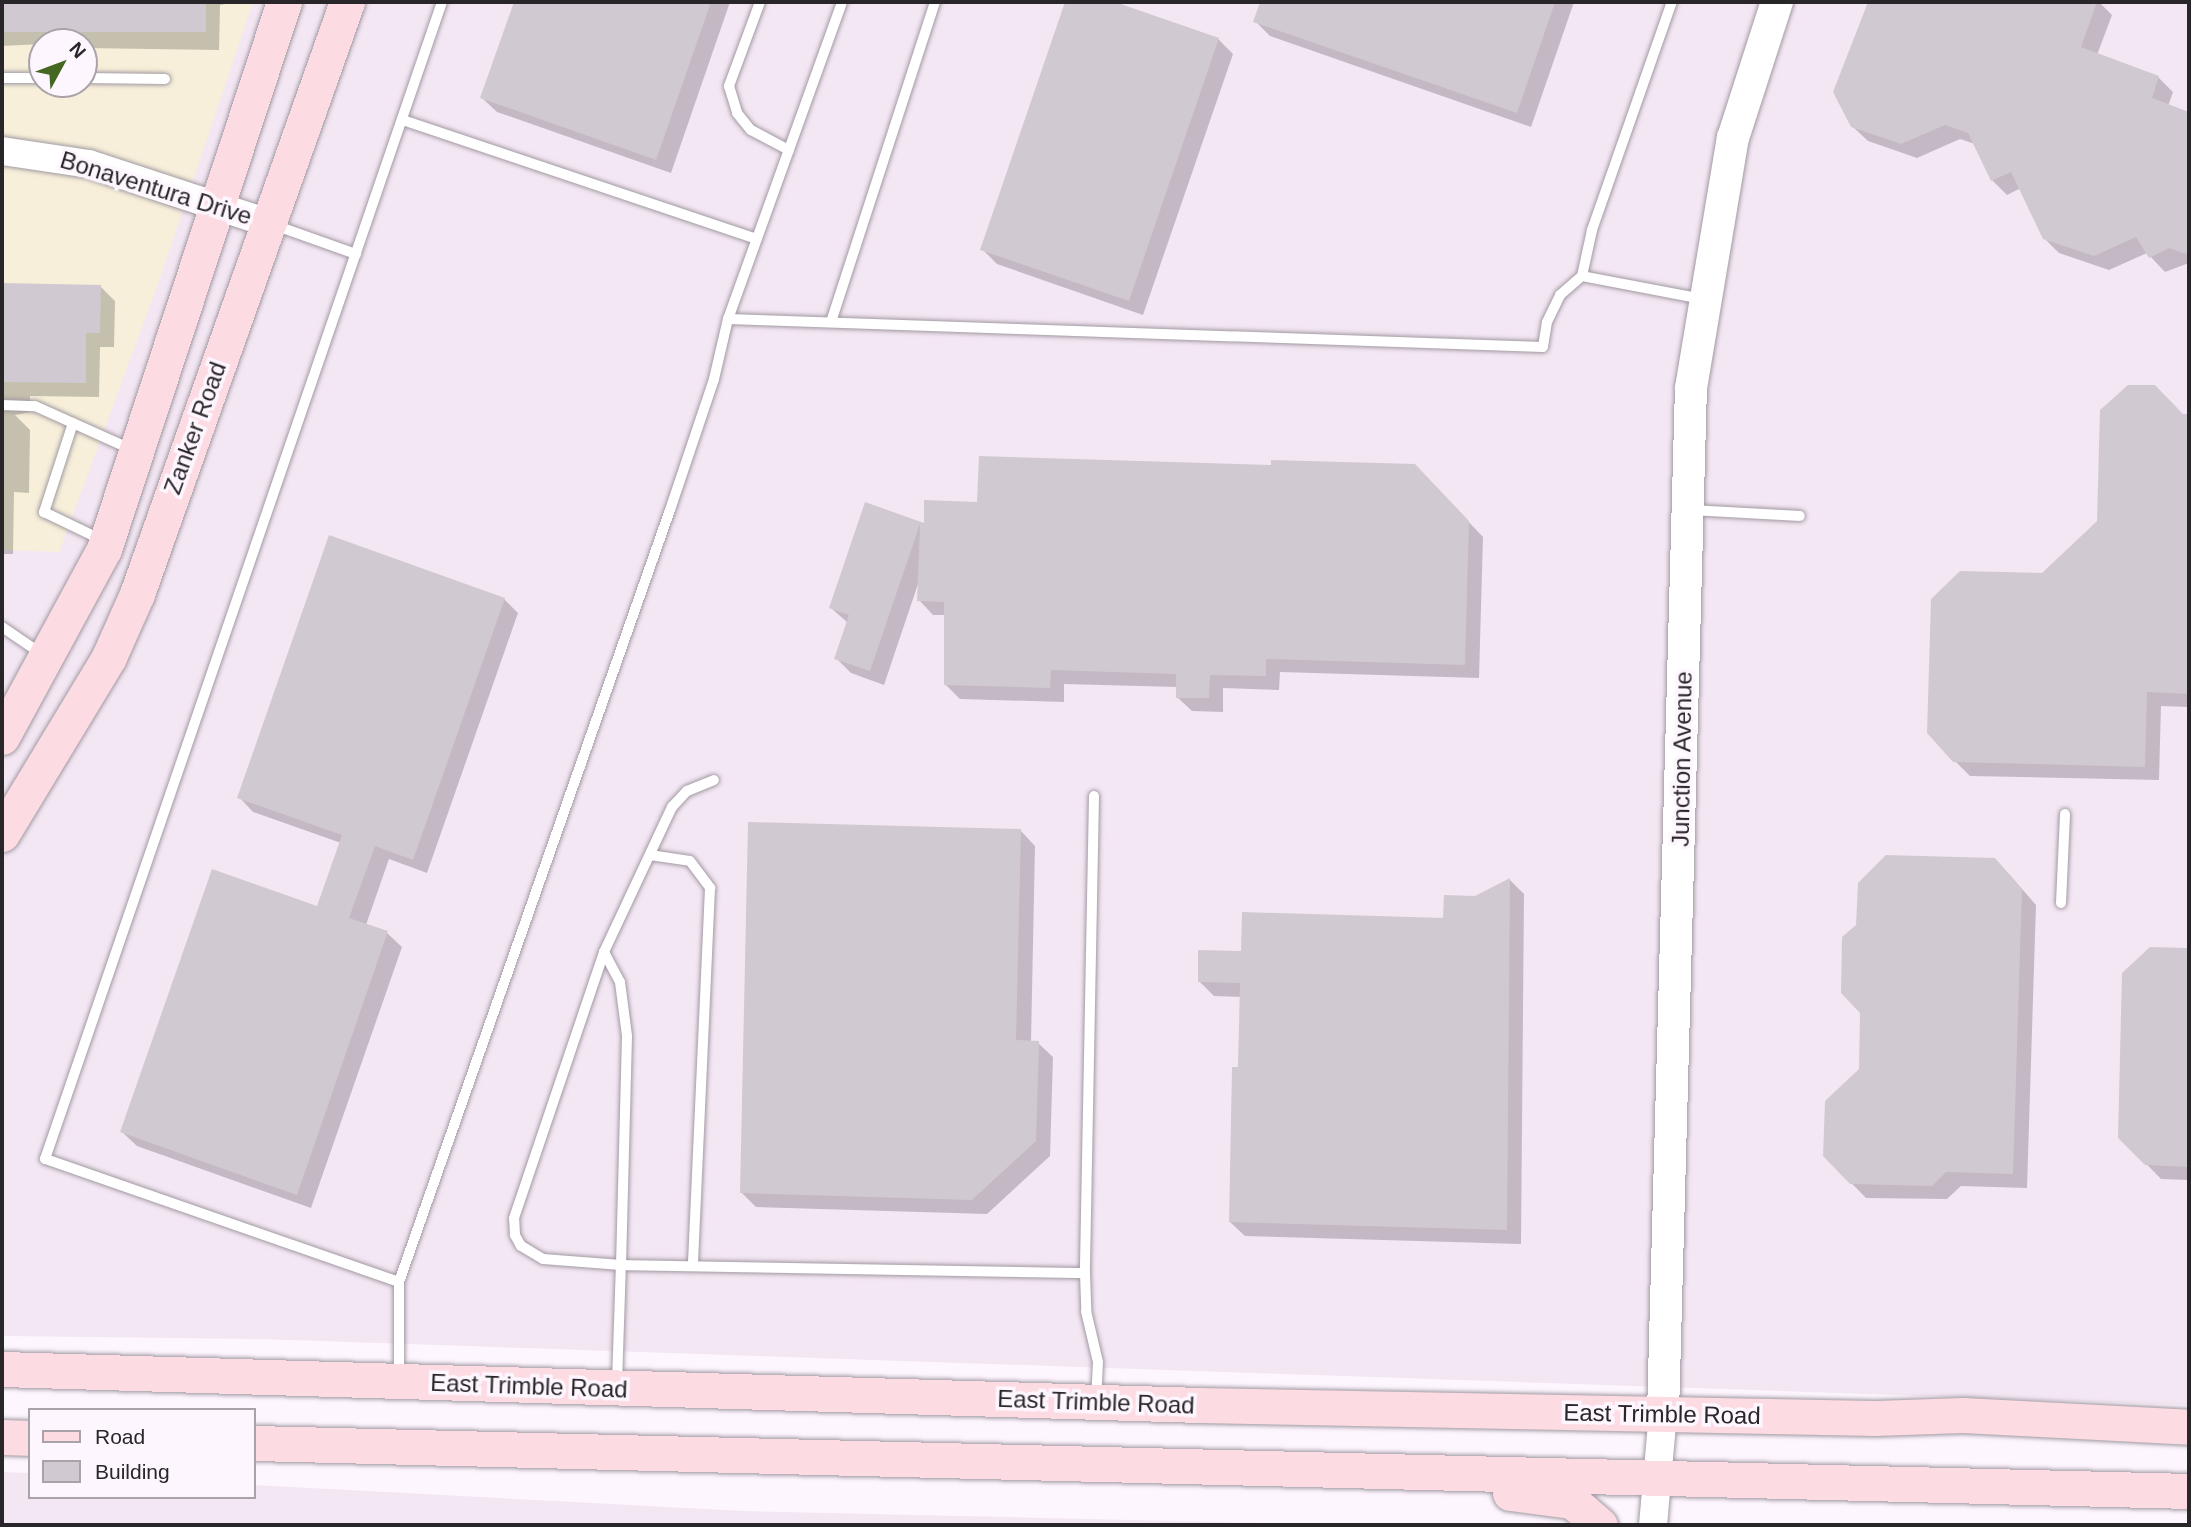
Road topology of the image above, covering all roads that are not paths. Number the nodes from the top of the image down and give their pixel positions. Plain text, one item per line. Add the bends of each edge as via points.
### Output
1 (284, 2) edge
2 (347, 2) edge
3 (442, 2) edge
4 (760, 2) edge
5 (842, 2) edge
6 (936, 2) edge
7 (1672, 2) edge
8 (1777, 2) edge
9 (2, 78) edge
10 (28, 78) edge
11 (98, 78) edge
12 (165, 79) dead end
13 (403, 120) junction
14 (789, 150) junction
15 (2, 151) edge
16 (217, 203) junction
17 (268, 223) junction
18 (757, 239) junction
19 (356, 254) junction
20 (1582, 275) junction
21 (1706, 299) junction
22 (728, 319) junction
23 (831, 322) junction
24 (2, 405) edge
25 (73, 423) junction
26 (134, 451) junction
27 (1688, 510) junction
28 (1800, 516) dead end
29 (106, 541) junction
30 (2, 627) edge
31 (48, 658) junction
32 (2, 737) edge
33 (714, 780) dead end
34 (1094, 796) dead end
35 (2065, 814) dead end
36 (2, 834) edge
37 (650, 855) junction
38 (2061, 903) dead end
39 (604, 952) junction
40 (621, 1265) junction
41 (693, 1266) junction
42 (1085, 1273) junction
43 (399, 1282) junction
44 (2, 1347) edge
45 (2, 1369) edge
46 (182, 1373) junction
47 (399, 1381) junction
48 (617, 1390) junction
49 (1096, 1402) junction
50 (1663, 1414) junction
51 (2189, 1427) edge
52 (2, 1437) edge
53 (28, 1438) edge
54 (256, 1443) edge
55 (1333, 1469) junction
56 (1657, 1476) junction
57 (2189, 1491) edge
58 (1600, 1525) edge
59 (1653, 1525) edge

1 - 16 main road, Zanker Road
2 - 17 main road, Zanker Road
3 - 13 lane
4 - 14 lane via 729,86 737,113 751,130
5 - 14 lane
6 - 23 lane
7 - 20 lane via 1592,230
8 - 21 main road, Junction Avenue via 1733,138
9 - 10 lane
11 - 12 lane
13 - 18 lane
13 - 19 lane
14 - 18 lane
15 - 16 street, Bonaventura Drive via 89,164
16 - 17 street, Bonaventura Drive
16 - 26 main road, Zanker Road
17 - 19 lane
17 - 36 main road, Zanker Road via 136,594 109,657
18 - 22 lane
19 - 43 lane via 45,1159
20 - 21 lane
20 - 23 lane via 1560,295 1547,322 1543,347
21 - 27 main road, Junction Avenue via 1691,388
22 - 23 lane
22 - 43 lane via 698,427
24 - 25 lane via 35,406
25 - 26 lane
25 - 29 lane via 44,512
26 - 29 main road, Zanker Road
27 - 28 lane
27 - 50 main road, Junction Avenue
29 - 31 main road, Zanker Road
30 - 31 lane
31 - 32 main road, Zanker Road
33 - 37 lane via 687,791 672,807
34 - 42 lane
35 - 38 lane
37 - 39 lane
37 - 41 lane via 690,861 710,888
39 - 40 lane via 620,982 627,1036
39 - 40 lane via 524,1180 514,1235 521,1246 543,1259
40 - 41 lane
40 - 48 lane
41 - 42 lane
42 - 49 lane via 1086,1311 1098,1362
43 - 47 lane
44 - 46 main road
45 - 46 main road, East Trimble Road
46 - 47 main road, East Trimble Road
47 - 48 main road, East Trimble Road
48 - 49 main road, East Trimble Road
49 - 50 main road, East Trimble Road
50 - 51 main road, East Trimble Road via 1964,1415
50 - 56 street, Junction Avenue
52 - 53 main road
54 - 55 main road
55 - 56 main road
55 - 58 main road via 1572,1501
56 - 57 main road
56 - 59 street, Junction Avenue

